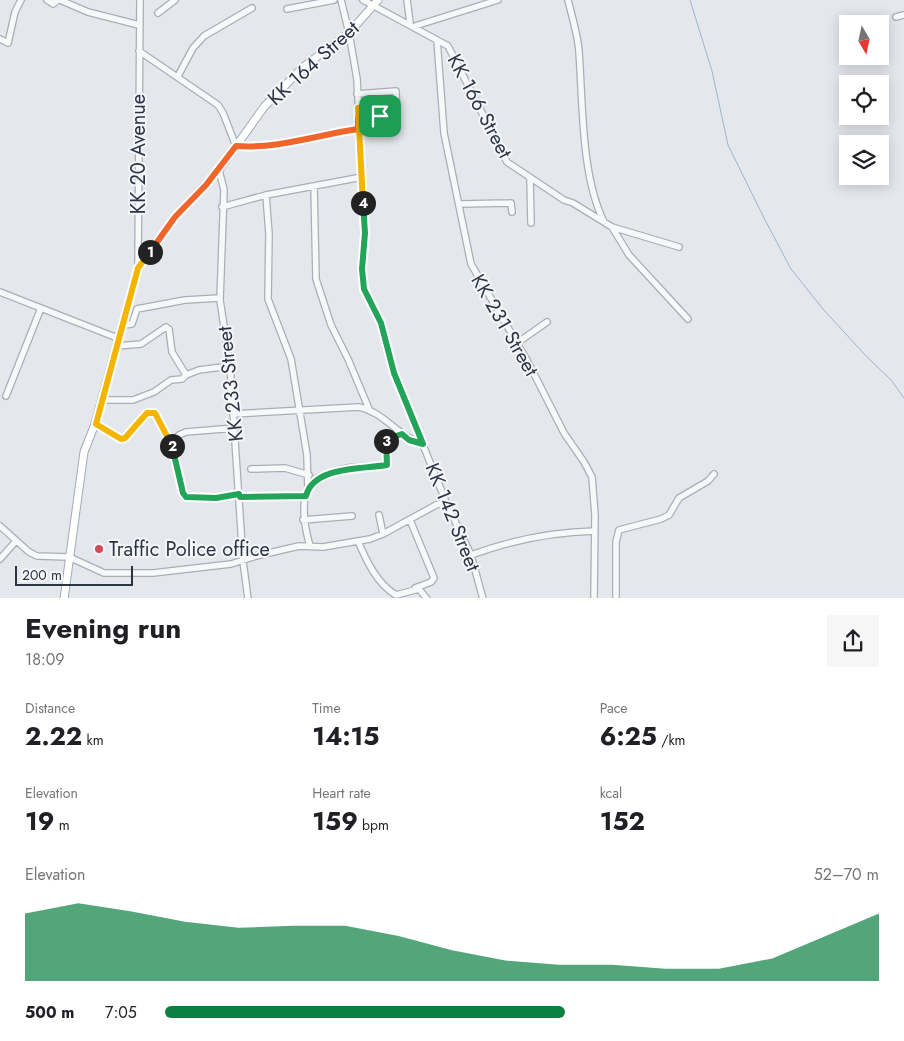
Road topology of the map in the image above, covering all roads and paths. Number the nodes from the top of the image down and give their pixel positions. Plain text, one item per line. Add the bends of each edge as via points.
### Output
1 (21, 0) edge
2 (47, 0) edge
3 (59, 0) edge
4 (140, 0) edge
5 (175, 0) edge
6 (334, 0) edge
7 (341, 0) edge
8 (363, 0) edge
9 (407, 0) edge
10 (498, 0) edge
11 (568, 0) edge
12 (376, 2) edge
13 (484, 2) edge
14 (252, 8) dead end
15 (287, 9) dead end
16 (158, 13) dead end
17 (904, 15) edge
18 (896, 17) dead end
19 (139, 25) junction
20 (412, 25) junction
21 (349, 33) junction
22 (0, 39) edge
23 (437, 40) junction
24 (139, 51) junction
25 (178, 76) junction
26 (357, 94) junction
27 (380, 99) dead end
28 (381, 107) junction
29 (358, 108) junction
30 (382, 116) junction
31 (358, 118) junction
32 (383, 127) dead end
33 (397, 127) dead end
34 (358, 129) junction
35 (236, 146) junction
36 (219, 170) junction
37 (362, 177) junction
38 (530, 178) junction
39 (314, 186) junction
40 (266, 195) junction
41 (459, 204) junction
42 (222, 207) junction
43 (512, 212) dead end
44 (604, 222) junction
45 (531, 224) dead end
46 (612, 227) junction
47 (679, 247) dead end
48 (138, 268) junction
49 (0, 293) edge
50 (220, 298) junction
51 (41, 308) junction
52 (688, 320) dead end
53 (547, 322) dead end
54 (124, 325) junction
55 (119, 342) junction
56 (517, 343) junction
57 (230, 366) junction
58 (186, 375) junction
59 (6, 396) dead end
60 (102, 400) junction
61 (369, 409) junction
62 (300, 410) junction
63 (233, 414) junction
64 (96, 424) junction
65 (235, 428) junction
66 (402, 434) junction
67 (171, 444) junction
68 (423, 444) junction
69 (251, 469) dead end
70 (714, 474) dead end
71 (309, 475) junction
72 (307, 493) junction
73 (239, 495) junction
74 (446, 502) junction
75 (352, 516) dead end
76 (379, 516) dead end
77 (303, 520) junction
78 (410, 520) junction
79 (0, 526) edge
80 (595, 531) junction
81 (383, 534) junction
82 (16, 541) junction
83 (358, 541) junction
84 (310, 546) junction
85 (471, 555) junction
86 (69, 557) junction
87 (0, 559) edge
88 (243, 560) junction
89 (415, 588) junction
90 (64, 598) edge
91 (248, 598) edge
92 (427, 598) edge
93 (483, 598) edge
94 (594, 598) edge
95 (616, 598) edge

1 - 22 street via 8,43
2 - 3 street via 53,4
3 - 19 street via 88,12
4 - 19 street, KK 20 Avenue
5 - 16 street
6 - 15 street
7 - 21 street, KK 142 Street
8 - 12 street, KK 166 Street
9 - 20 street
10 - 13 street
11 - 44 street via 579,51 591,184
12 - 20 street, KK 166 Street
12 - 21 main road, KK 164 Street
13 - 20 street
14 - 25 street via 204,36 193,48
17 - 18 street
19 - 24 street, KK 20 Avenue
20 - 23 street, KK 166 Street
21 - 26 street, KK 142 Street
21 - 35 main road, KK 164 Street via 283,86 250,124
23 - 38 street, KK 166 Street via 448,46 459,64 507,162
23 - 41 street, KK 231 Street via 444,133
24 - 25 street
24 - 48 street, KK 20 Avenue
25 - 35 street via 221,109
26 - 29 street, KK 142 Street
26 - 33 street via 396,91
27 - 28 street
28 - 29 street
28 - 30 street
29 - 31 street, KK 142 Street
30 - 31 street
30 - 32 street
31 - 34 street, KK 142 Street
34 - 35 street via 286,144
34 - 37 street, KK 142 Street
35 - 36 main road, KK 164 Street
36 - 42 street, KK 233 Street via 224,190
36 - 48 main road, KK 164 Street via 175,217
37 - 39 street
37 - 68 street, KK 142 Street via 365,233 362,280 381,323 394,373
38 - 44 street, KK 166 Street
38 - 45 street
39 - 40 street
39 - 61 street via 316,279 331,325
40 - 42 street
40 - 62 street via 268,299 291,359
41 - 43 street via 511,203
41 - 56 street, KK 231 Street via 471,264
42 - 50 street, KK 233 Street
44 - 46 street, KK 166 Street
46 - 47 street, KK 166 Street
46 - 52 street via 628,254
48 - 54 main road, KK 20 Avenue
49 - 51 street
50 - 54 street via 185,300 137,309 132,324
50 - 57 street, KK 233 Street
51 - 55 street
51 - 59 street
53 - 56 street
54 - 55 main road, KK 20 Avenue
55 - 58 street via 141,344 166,327 172,352
55 - 60 main road, KK 20 Avenue
56 - 80 street, KK 231 Street via 564,433 589,470
57 - 58 street
57 - 63 street, KK 233 Street
58 - 60 street via 133,400
60 - 64 main road, KK 20 Avenue
61 - 62 street
61 - 66 street
62 - 63 street
62 - 71 street
63 - 65 street, KK 233 Street
64 - 67 street via 121,439 151,412 155,413
64 - 86 main road, KK 20 Avenue via 84,452
65 - 67 street via 186,432
65 - 73 street, KK 233 Street
66 - 68 street
66 - 72 street via 386,439 387,465 349,468 318,477
67 - 73 street via 186,498
68 - 74 street, KK 142 Street
69 - 71 street via 285,468
70 - 95 street via 679,498 669,515 619,530
71 - 72 street
72 - 73 street
72 - 77 street
73 - 88 street, KK 233 Street
74 - 78 street
74 - 85 street, KK 142 Street
75 - 77 street
76 - 81 street
77 - 84 street
78 - 81 street
78 - 89 street via 434,578
79 - 82 street
80 - 85 street via 529,537
80 - 94 street, KK 231 Street
81 - 83 street
82 - 86 street via 37,556
82 - 87 street
83 - 84 street
83 - 89 street via 371,569 389,590 396,595
84 - 88 street
85 - 93 street, KK 142 Street
86 - 88 street via 104,574 166,572
86 - 90 main road, KK 20 Avenue
88 - 91 street, KK 233 Street
89 - 92 street via 422,590

